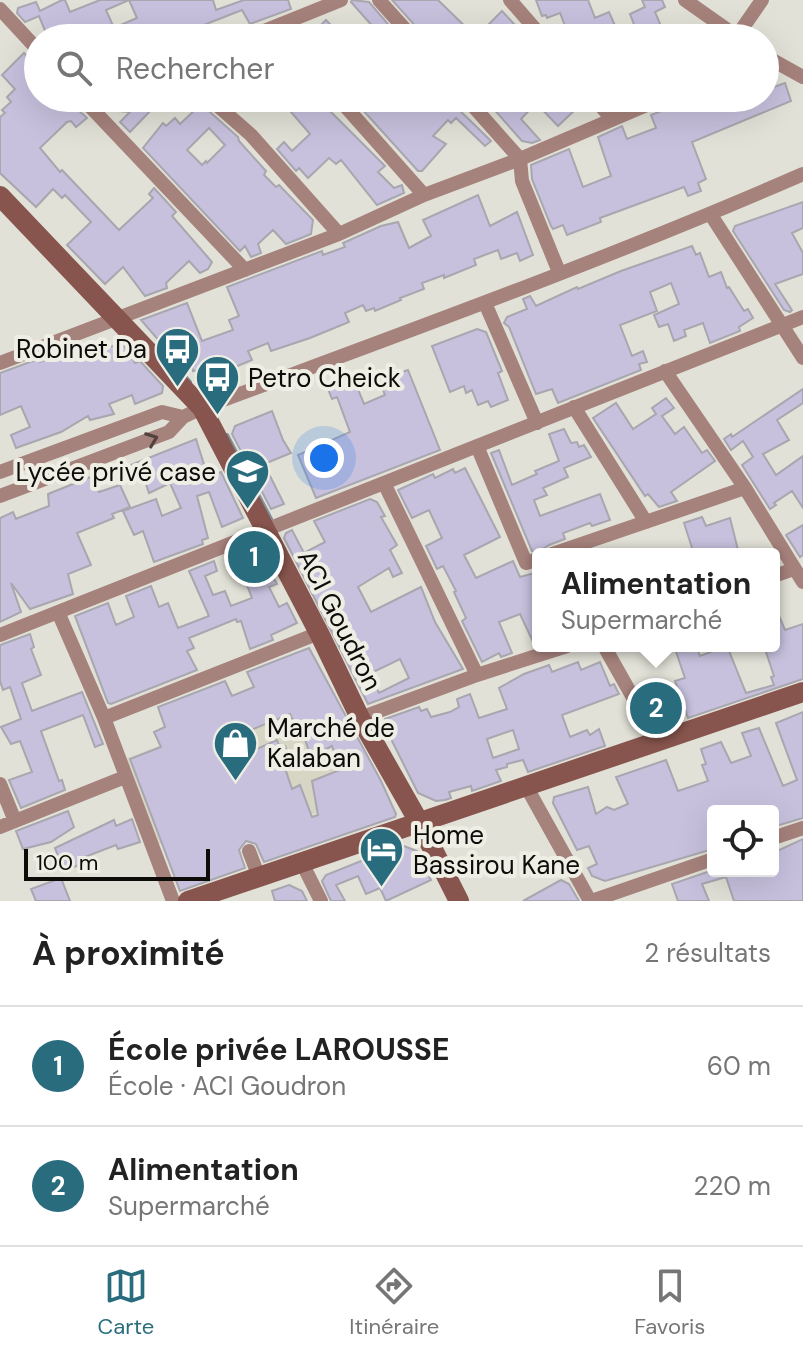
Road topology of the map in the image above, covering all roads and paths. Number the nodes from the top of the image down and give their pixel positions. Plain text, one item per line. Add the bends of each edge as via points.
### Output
1 (9, 0) edge
2 (341, 0) edge
3 (379, 0) edge
4 (510, 0) edge
5 (685, 0) edge
6 (762, 0) edge
7 (0, 6) edge
8 (296, 24) edge
9 (400, 24) edge
10 (531, 24) edge
11 (719, 24) edge
12 (746, 24) edge
13 (24, 34) edge
14 (779, 64) edge
15 (803, 77) edge
16 (95, 112) edge
17 (225, 112) edge
18 (350, 112) edge
19 (478, 112) edge
20 (606, 112) edge
21 (627, 112) edge
22 (611, 118) junction
23 (520, 159) junction
24 (803, 174) edge
25 (424, 195) junction
26 (0, 196) edge
27 (711, 215) junction
28 (339, 234) junction
29 (245, 270) junction
30 (559, 272) junction
31 (485, 303) junction
32 (803, 317) edge
33 (116, 320) junction
34 (782, 325) junction
35 (803, 358) edge
36 (1, 361) edge
37 (665, 371) junction
38 (574, 407) junction
39 (202, 408) junction
40 (183, 417) junction
41 (537, 423) junction
42 (477, 446) junction
43 (0, 472) edge
44 (384, 483) junction
45 (745, 488) junction
46 (0, 496) edge
47 (646, 522) junction
48 (265, 530) junction
49 (570, 548) edge
50 (532, 561) edge
51 (798, 576) edge
52 (58, 612) junction
53 (319, 633) junction
54 (0, 635) edge
55 (548, 652) edge
56 (607, 652) edge
57 (477, 675) junction
58 (803, 692) edge
59 (104, 718) junction
60 (360, 718) junction
61 (657, 740) junction
62 (125, 777) junction
63 (0, 784) edge
64 (526, 786) junction
65 (15, 821) junction
66 (419, 822) junction
67 (0, 827) edge
68 (803, 828) edge
69 (779, 836) edge
70 (249, 851) dead end
71 (707, 861) edge
72 (302, 863) junction
73 (259, 877) junction
74 (173, 901) edge
75 (188, 901) edge
76 (321, 901) edge
77 (459, 901) edge
78 (590, 901) edge

1 - 7 street
2 - 8 street
3 - 9 street
4 - 10 street
5 - 11 street
6 - 12 street
7 - 13 street
14 - 15 street
16 - 29 street
17 - 28 street
18 - 25 street
19 - 23 street
20 - 22 street
21 - 22 street
22 - 23 street
23 - 25 street
23 - 30 street via 522,181
24 - 27 street
25 - 28 street
26 - 33 street, ACI Goudron
27 - 30 street
27 - 34 street
28 - 29 street
29 - 33 street
30 - 31 street
31 - 39 street
31 - 41 street
32 - 34 street
33 - 36 street
33 - 39 street, ACI Goudron
34 - 35 street
34 - 37 street
37 - 38 street
37 - 45 street
38 - 41 street
38 - 47 street
39 - 40 street
39 - 48 street, ACI Goudron
40 - 43 street via 162,412
46 -> 40 street via 169,432
41 - 42 street
42 - 44 street
42 - 50 street via 526,563
44 - 48 street
44 - 57 street
45 - 47 street
45 - 51 street
47 - 49 street
48 - 52 street
48 - 53 street, ACI Goudron
52 - 54 street
52 - 59 street
53 - 59 street
53 - 60 street, ACI Goudron
55 - 57 street
56 - 61 street
57 - 60 street
58 - 61 street
59 - 62 street
60 - 66 street, ACI Goudron
61 - 64 street
62 - 65 street
62 - 74 street
63 - 65 street
64 - 66 street
64 - 78 street
65 - 67 street
66 - 72 street
66 - 77 street, ACI Goudron
68 - 69 street
70 - 73 street
71 - 78 street
72 - 73 street
72 - 76 street
73 - 75 street

